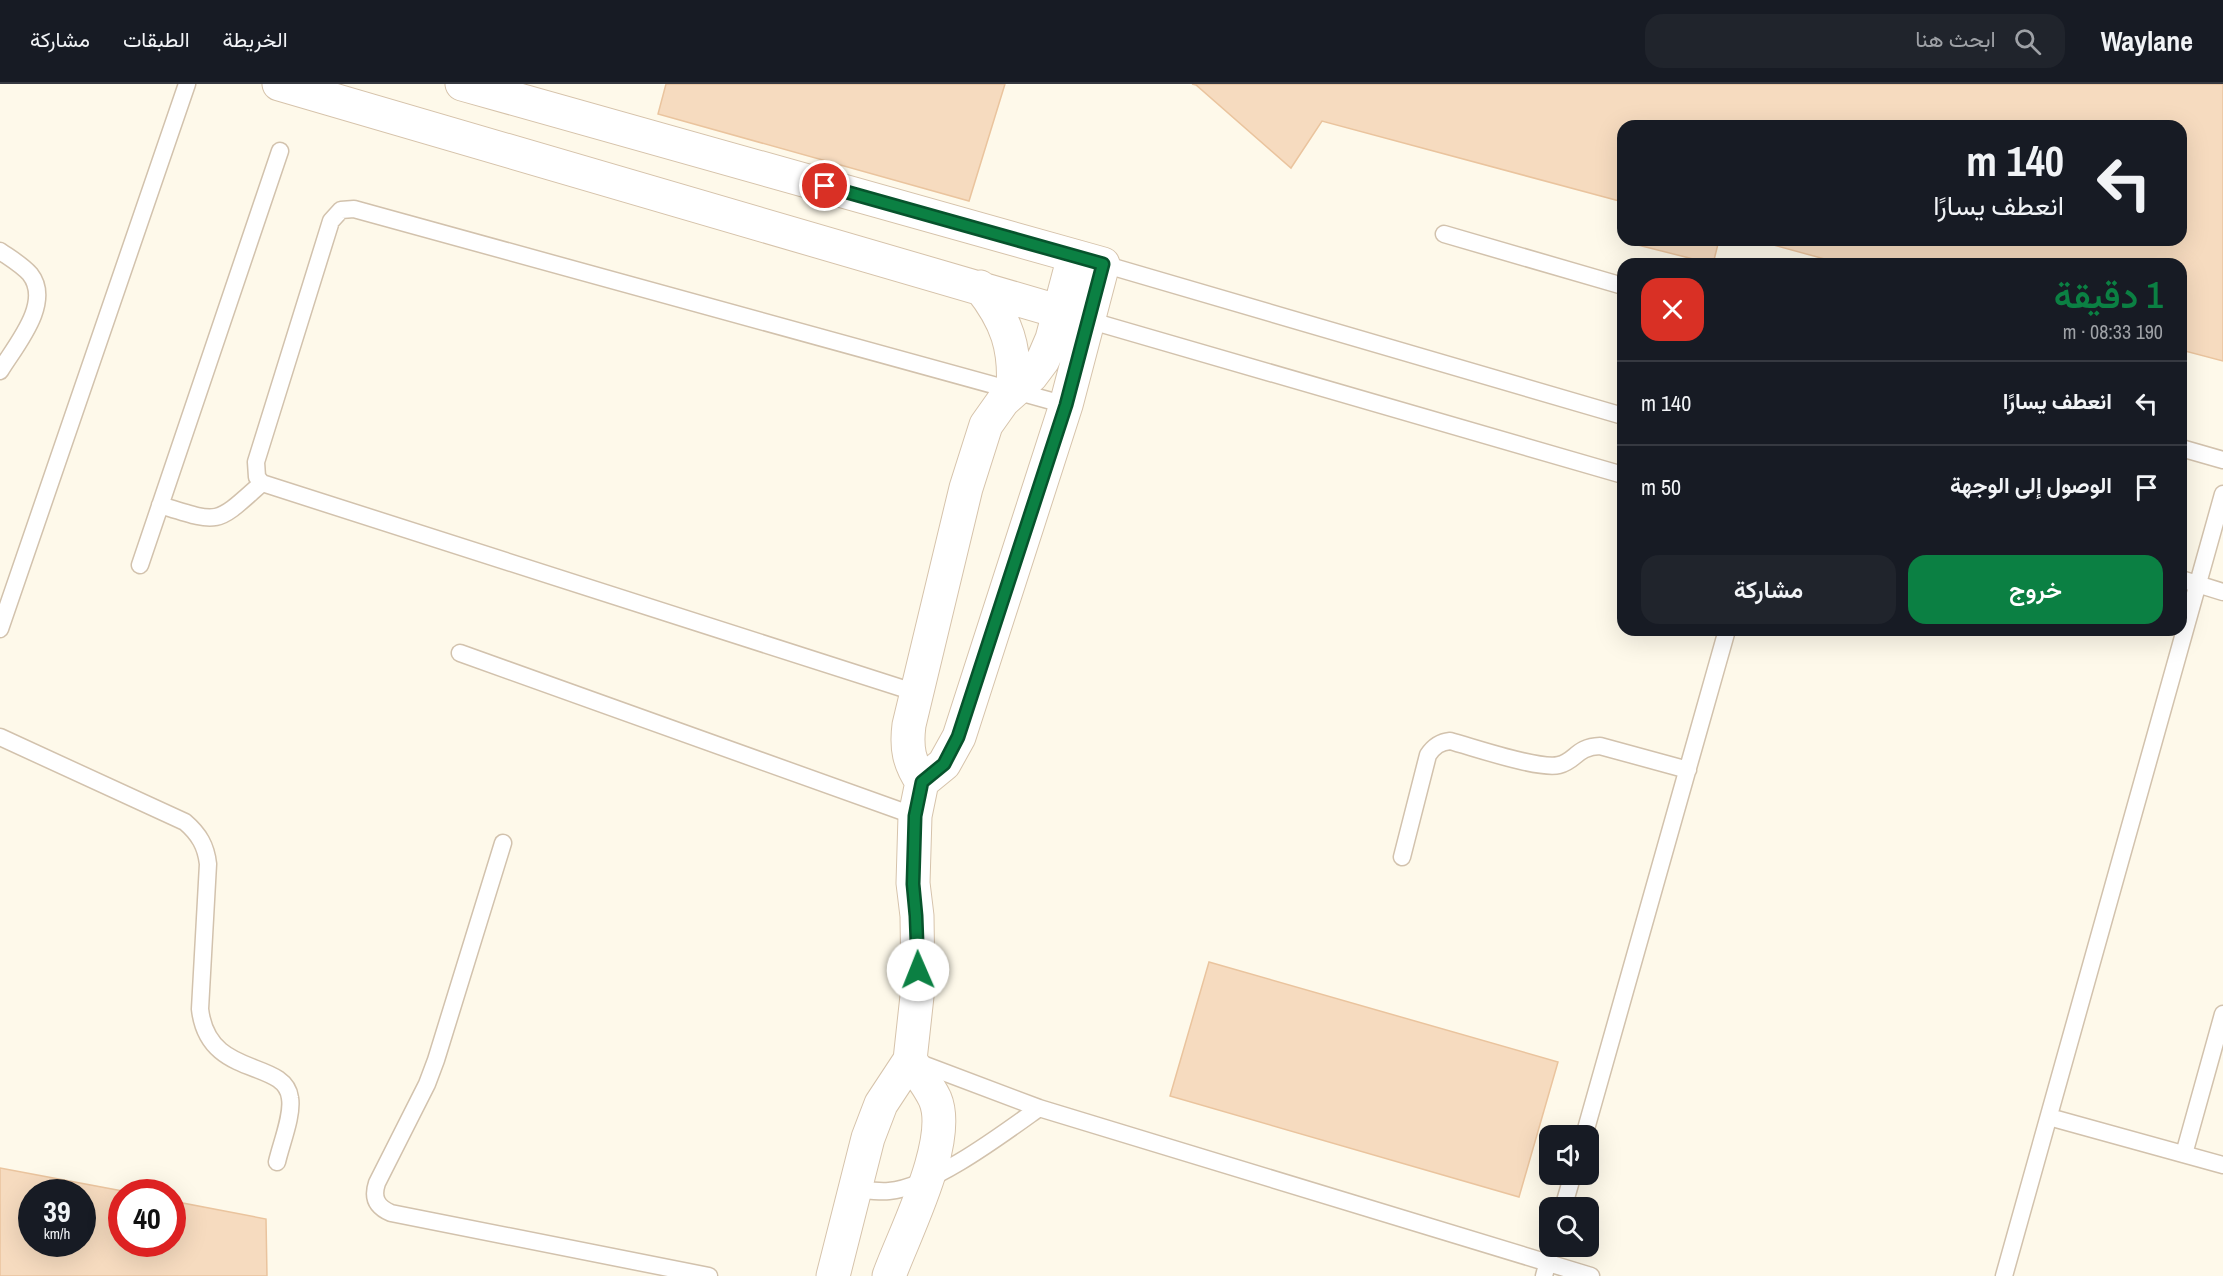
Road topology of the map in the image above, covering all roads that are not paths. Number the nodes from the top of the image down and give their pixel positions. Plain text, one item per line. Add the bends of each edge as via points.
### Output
1 (187, 84) edge
2 (279, 84) edge
3 (462, 84) edge
4 (280, 151) dead end
5 (1444, 234) dead end
6 (0, 251) edge
7 (1088, 260) junction
8 (1617, 284) edge
9 (980, 287) junction
10 (1074, 315) junction
11 (0, 371) edge
12 (1013, 392) junction
13 (1066, 405) junction
14 (1617, 414) edge
15 (2187, 450) edge
16 (2223, 460) edge
17 (1617, 473) edge
18 (262, 483) junction
19 (2223, 494) edge
20 (160, 505) junction
21 (140, 565) dead end
22 (2187, 581) edge
23 (2199, 585) junction
24 (2223, 592) edge
25 (2187, 628) edge
26 (0, 629) edge
27 (1725, 636) edge
28 (2185, 636) edge
29 (460, 653) dead end
30 (917, 693) junction
31 (0, 737) edge
32 (1688, 770) junction
33 (922, 782) junction
34 (915, 816) junction
35 (503, 843) dead end
36 (1402, 857) dead end
37 (2223, 1014) edge
38 (910, 1060) junction
39 (1039, 1108) junction
40 (2049, 1117) junction
41 (1587, 1125) edge
42 (2184, 1154) junction
43 (277, 1162) dead end
44 (2223, 1165) edge
45 (928, 1178) junction
46 (856, 1189) junction
47 (1546, 1270) edge
48 (1586, 1275) edge
49 (709, 1276) edge
50 (833, 1276) edge
51 (889, 1276) edge
52 (2004, 1276) edge

1 - 26 lane
2 - 9 street
3 - 7 street
4 - 20 lane
5 - 8 lane
6 - 11 lane via 30,274 38,294 35,314
7 - 10 street
7 - 14 lane
9 - 10 street
9 - 12 street via 1005,325 1012,347
10 - 12 street via 1052,339 1031,376
10 - 13 street
10 - 17 lane
12 - 13 lane
12 - 18 lane via 347,208 331,221 259,452 255,470
12 - 30 street via 986,425 969,477
13 - 33 street via 958,737 944,764
15 - 16 lane
18 - 20 lane via 217,518 198,517
18 - 30 lane
19 - 23 lane
20 - 21 lane
22 - 23 lane
23 - 24 lane
23 - 25 lane
27 - 32 lane
28 - 40 lane
29 - 34 lane
30 - 33 street via 907,740 908,755
31 - 43 lane via 185,822 202,841 208,864 201,1021 221,1052 274,1076 287,1088 290,1106
32 - 36 lane via 1600,747 1586,748 1566,762 1547,766 1443,742 1428,755
32 - 41 lane
33 - 34 street
34 - 38 street via 913,884 918,987
35 - 49 lane via 440,1049 427,1084 377,1183 378,1204 391,1213
37 - 42 lane
38 - 39 lane
38 - 45 street via 936,1101 939,1125
38 - 46 street via 881,1104
39 - 45 lane
39 - 47 lane
40 - 42 lane
40 - 52 lane
42 - 44 lane
45 - 46 lane via 889,1191
45 - 51 street
46 - 50 street
47 - 48 lane

